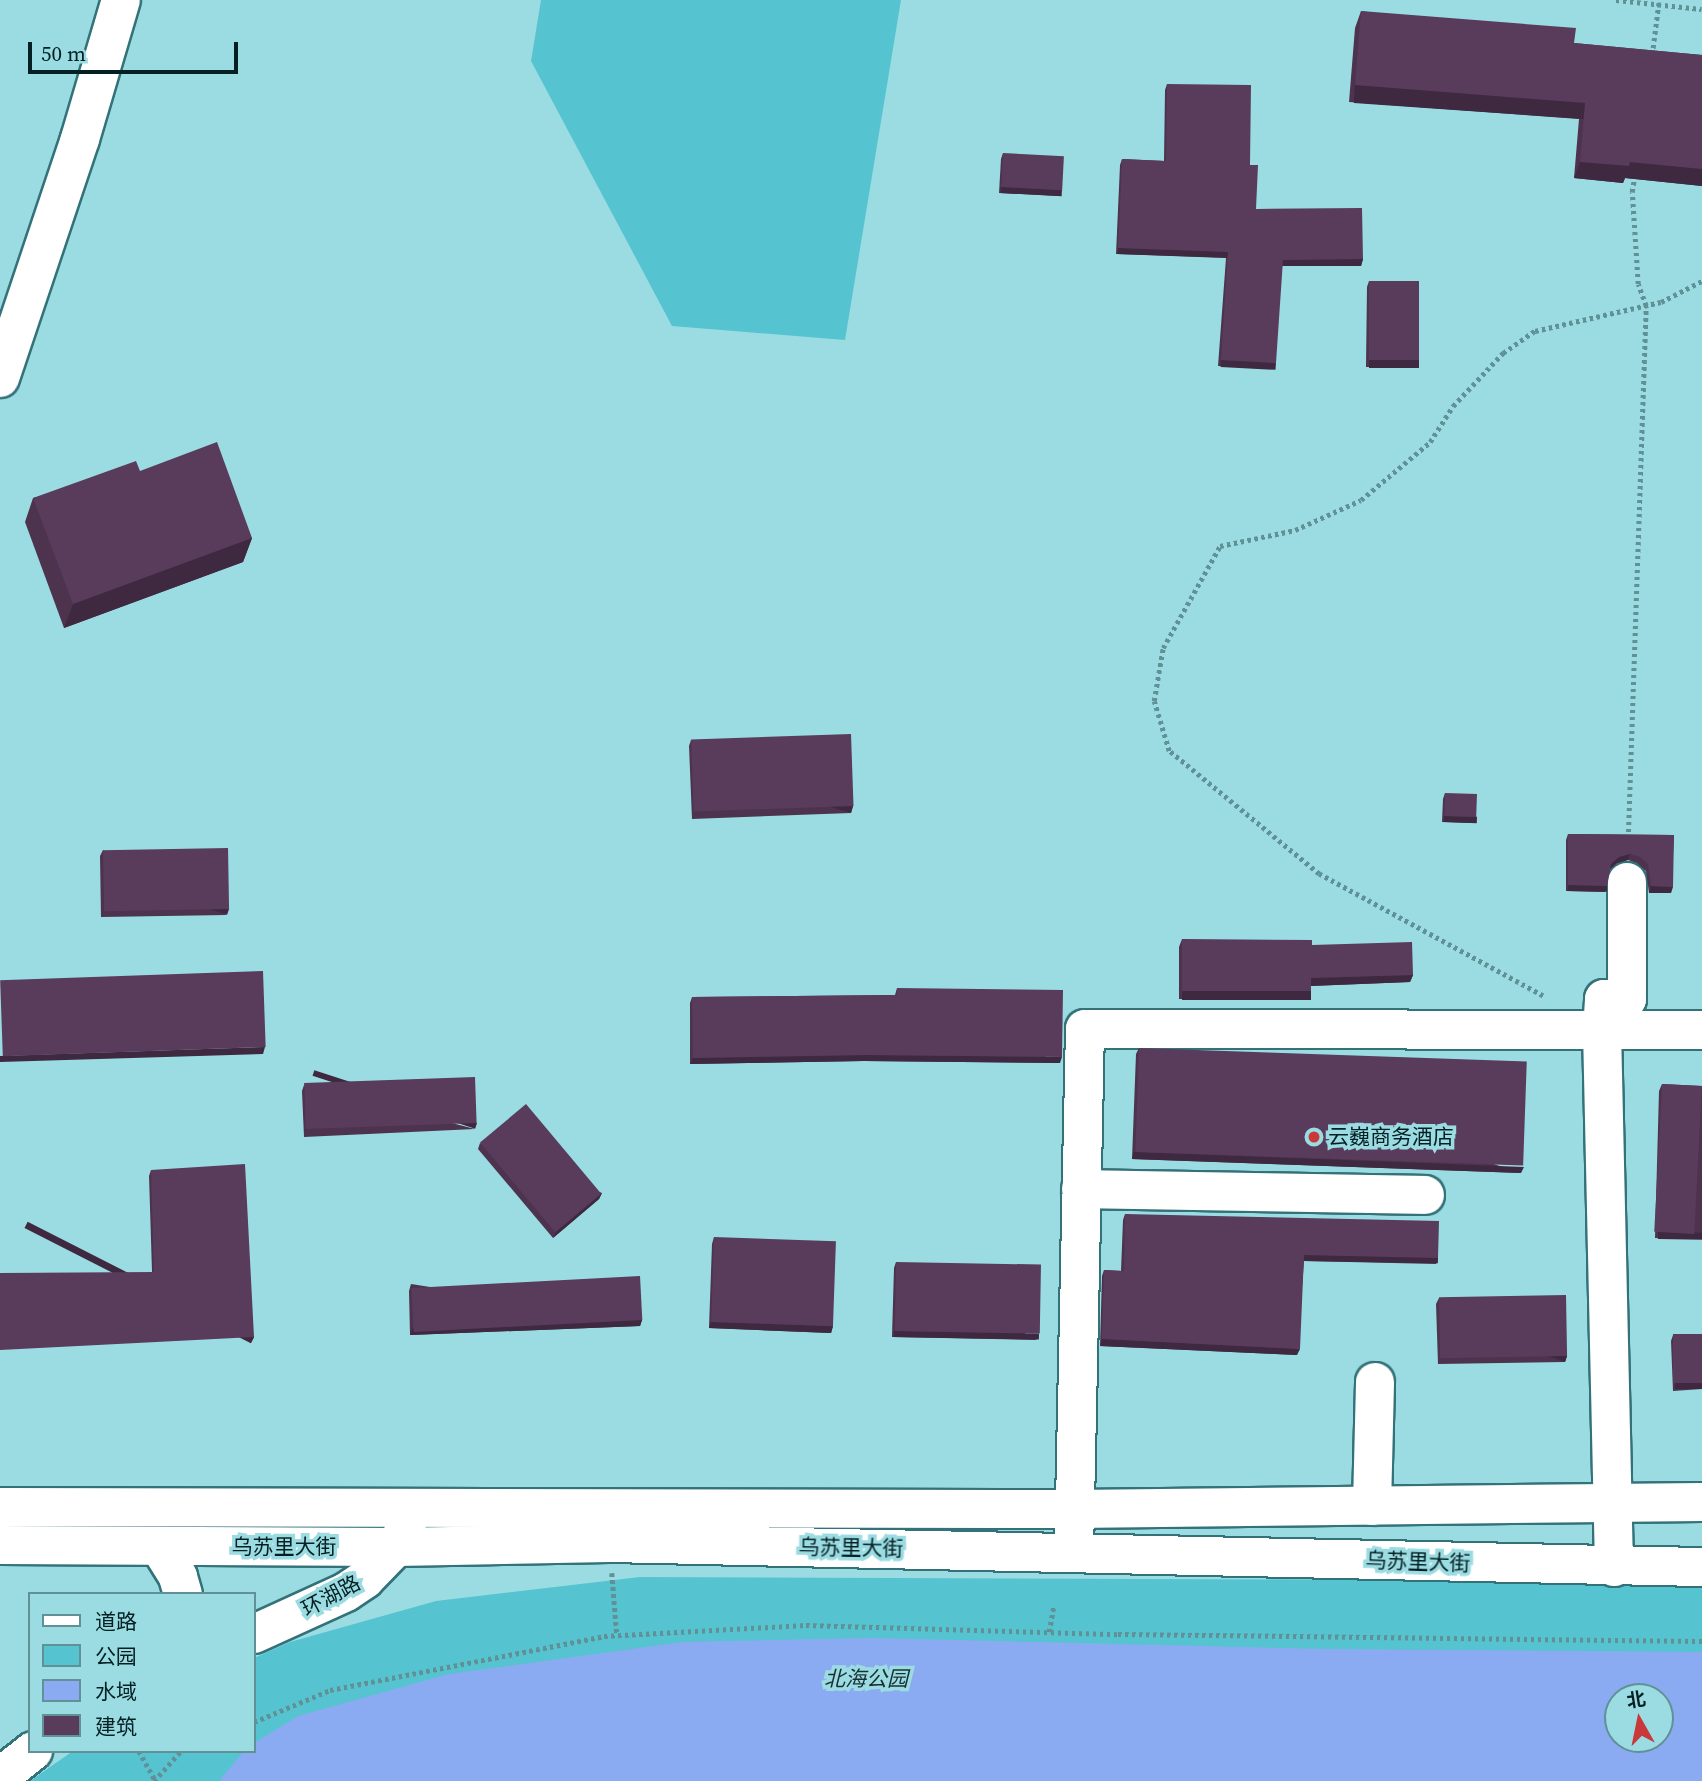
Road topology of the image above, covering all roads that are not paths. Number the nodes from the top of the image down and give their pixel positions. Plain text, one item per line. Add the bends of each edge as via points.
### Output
1 (121, 0) edge
2 (0, 379) edge
3 (1627, 882) road end
4 (1602, 1029) junction
5 (1702, 1030) edge
6 (1081, 1189) junction
7 (1424, 1195) dead end
8 (1375, 1382) dead end
9 (1702, 1502) edge
10 (1612, 1504) junction
11 (415, 1506) junction
12 (1372, 1506) junction
13 (0, 1507) edge
14 (1073, 1509) junction
15 (0, 1545) edge
16 (159, 1546) junction
17 (396, 1547) junction
18 (1074, 1553) junction
19 (1614, 1567) junction
20 (1702, 1567) edge
21 (182, 1592) edge
22 (256, 1633) edge
23 (30, 1753) edge
24 (0, 1777) edge

1 - 2 main road
3 - 4 main road via 1627,999 1604,999
4 - 5 main road
4 - 6 main road via 1085,1029
4 - 10 main road
6 - 7 main road
6 - 14 main road
8 - 12 main road
9 - 10 main road, 乌苏里大街
10 - 12 main road, 乌苏里大街
10 - 19 main road
11 - 13 main road, 乌苏里大街
11 - 14 main road, 乌苏里大街
11 - 17 main road, 环湖路
12 - 14 main road, 乌苏里大街
14 - 18 main road
15 - 16 main road, 乌苏里大街
16 - 17 main road, 乌苏里大街
16 - 21 main road
17 - 18 main road, 乌苏里大街 via 609,1543
17 - 22 main road, 环湖路 via 346,1592
18 - 19 main road, 乌苏里大街
19 - 20 main road, 乌苏里大街
23 - 24 main road

